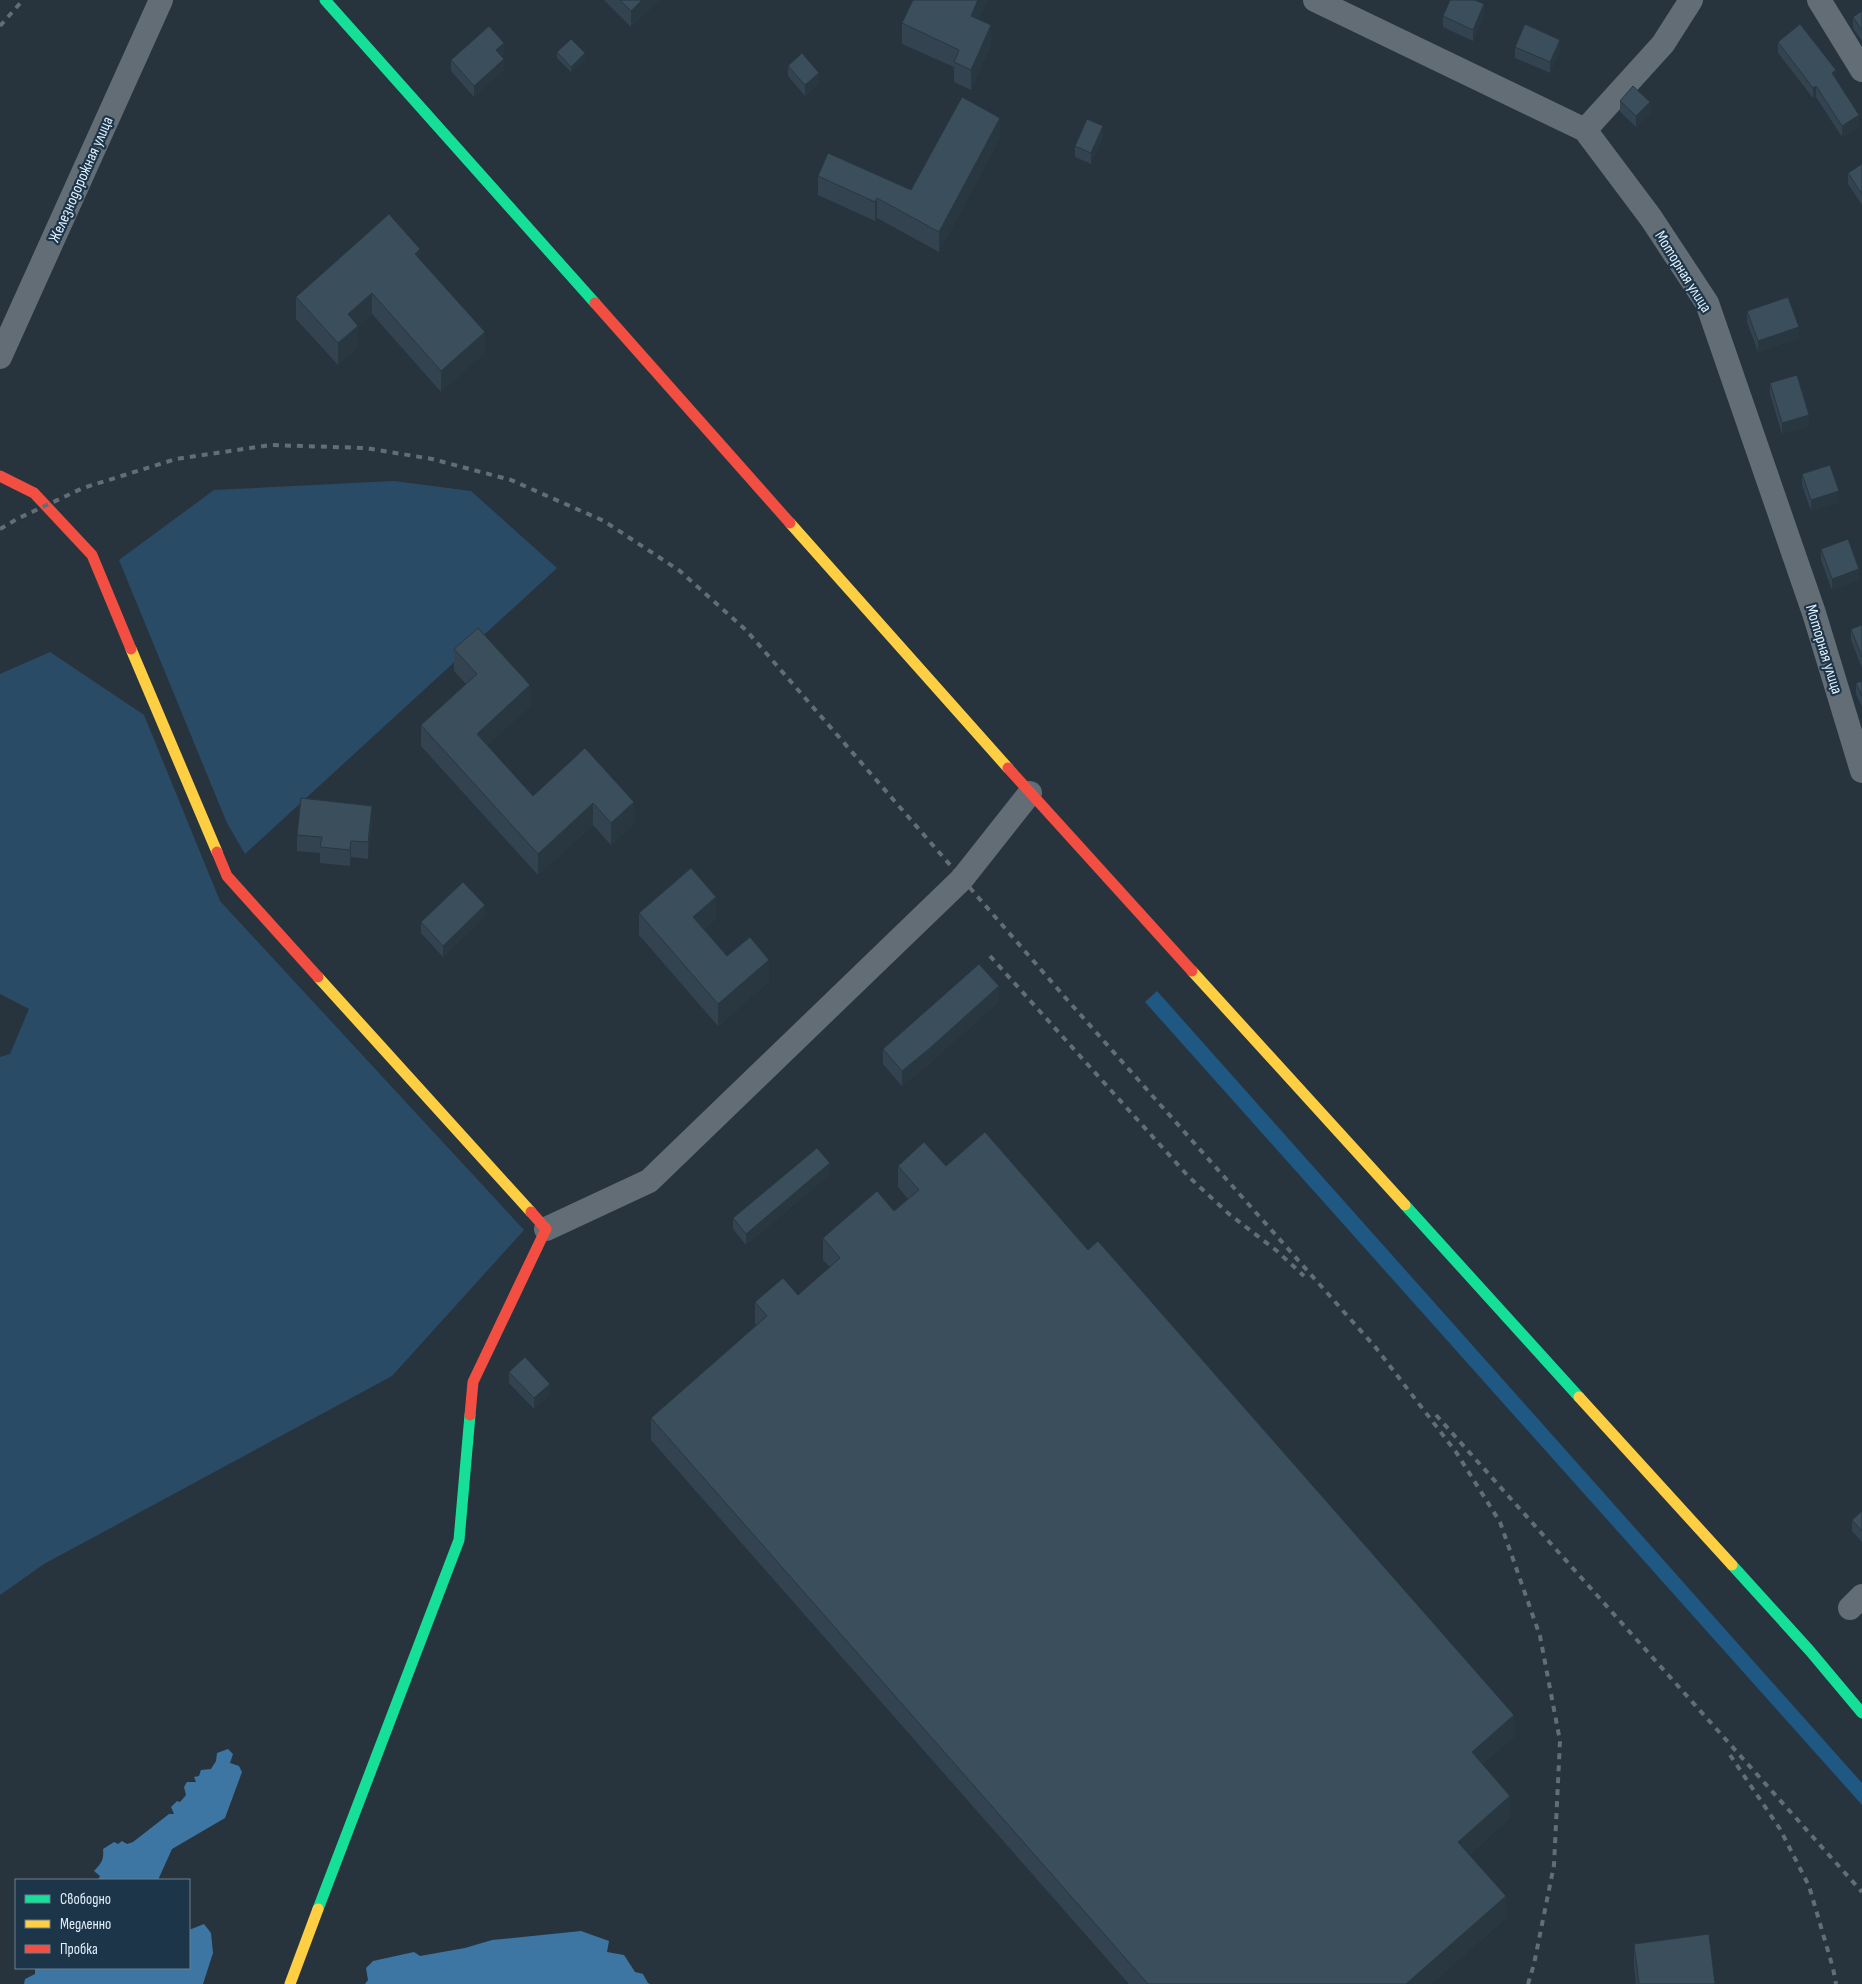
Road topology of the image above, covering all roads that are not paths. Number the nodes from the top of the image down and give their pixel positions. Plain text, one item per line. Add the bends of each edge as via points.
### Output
1 (161, 0) edge
2 (324, 0) edge
3 (1315, 0) edge
4 (1691, 0) edge
5 (1818, 0) edge
6 (1862, 70) edge
7 (1585, 130) junction
8 (0, 357) edge
9 (0, 476) edge
10 (1862, 771) edge
11 (1030, 793) junction
12 (546, 1228) junction
13 (1862, 1713) edge
14 (290, 1984) edge

1 - 8 street, Железнодорожная улица
2 - 11 street
3 - 7 street, Моторная улица
4 - 7 street via 1662,44
5 - 6 street
7 - 10 street, Моторная улица via 1651,218 1707,303 1814,613
9 - 12 street via 34,493 92,555 227,876
11 - 12 street via 962,879 649,1181
11 - 13 street via 1803,1644
12 - 14 street via 472,1382 459,1540

